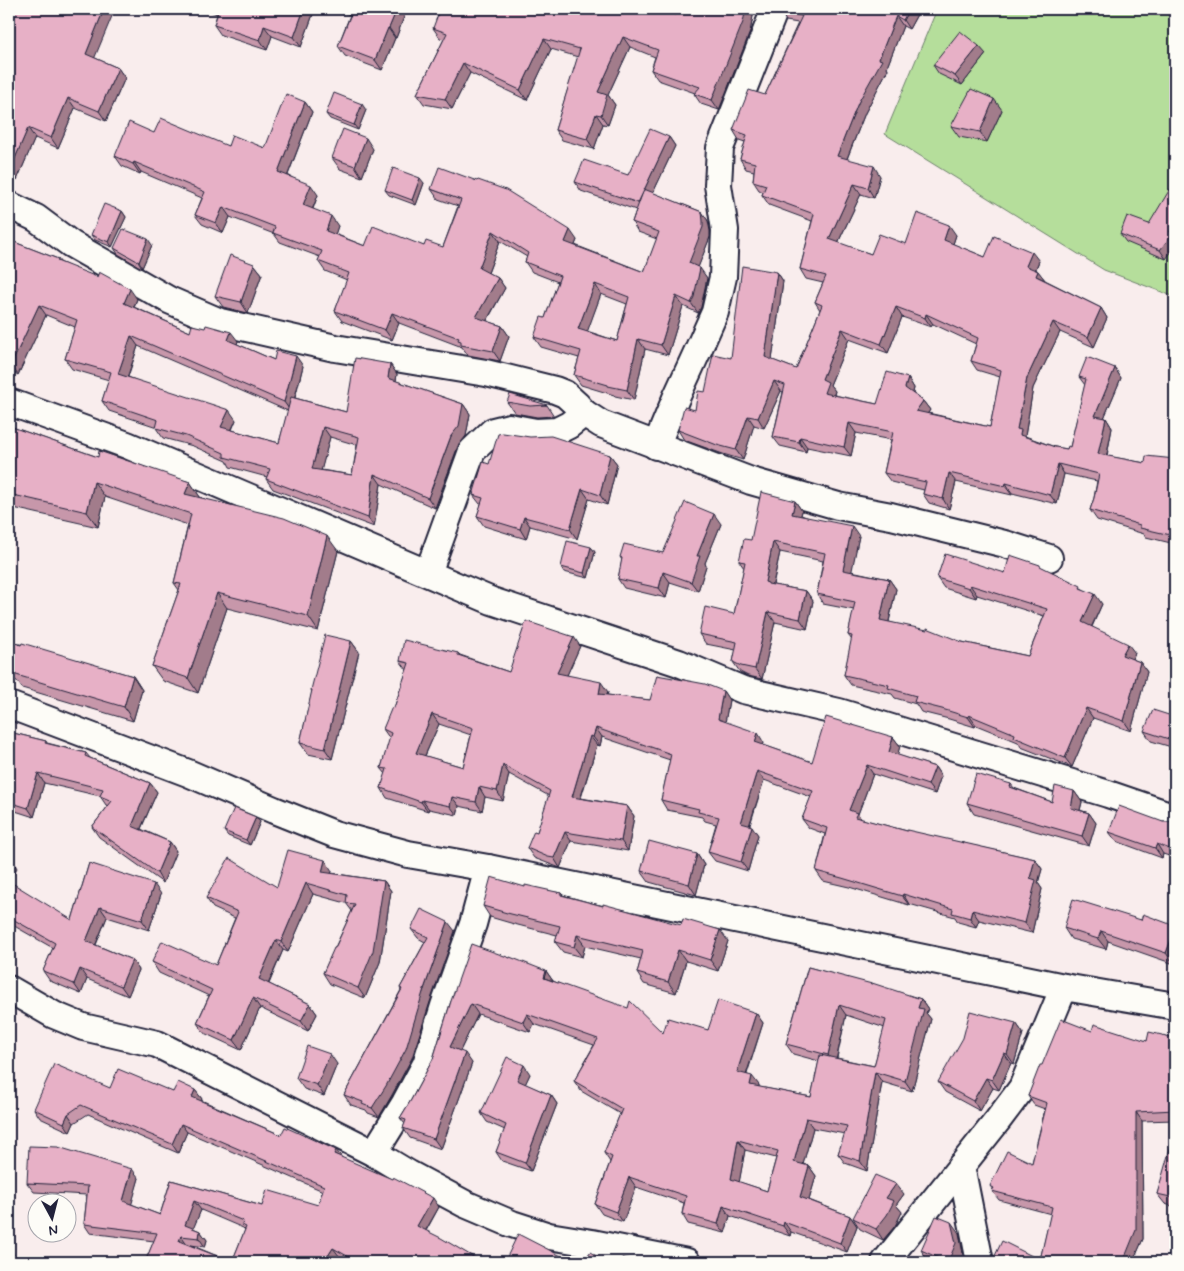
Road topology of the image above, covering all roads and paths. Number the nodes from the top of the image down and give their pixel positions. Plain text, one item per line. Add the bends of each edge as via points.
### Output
1 (775, 9) edge
2 (9, 205) edge
3 (9, 402) edge
4 (584, 413) junction
5 (656, 446) junction
6 (1050, 558) dead end
7 (428, 574) junction
8 (9, 705) edge
9 (1175, 817) edge
10 (488, 868) junction
11 (1064, 987) junction
12 (9, 989) edge
13 (1175, 1006) edge
14 (374, 1153) junction
15 (960, 1166) junction
16 (687, 1262) edge
17 (885, 1262) edge
18 (980, 1262) edge

1 - 5 street via 720,148 718,185 725,230 723,277 714,312
2 - 4 street via 36,218 70,244 169,300 220,322 335,348 486,373 565,394
3 - 7 street via 127,445
4 - 5 street via 601,424
4 - 7 street via 557,431 536,432 509,427 493,431 472,451
5 - 6 street via 751,480 838,506 891,516
7 - 9 street via 492,601 679,663 743,690 839,712
8 - 10 street via 188,773 334,834 408,854
10 - 11 street
10 - 14 street via 473,924 426,1064
11 - 13 street
11 - 15 street via 1022,1088
12 - 14 street via 54,1015 83,1027 157,1044
14 - 16 street via 465,1204 512,1224 550,1236
15 - 17 street
15 - 18 street

